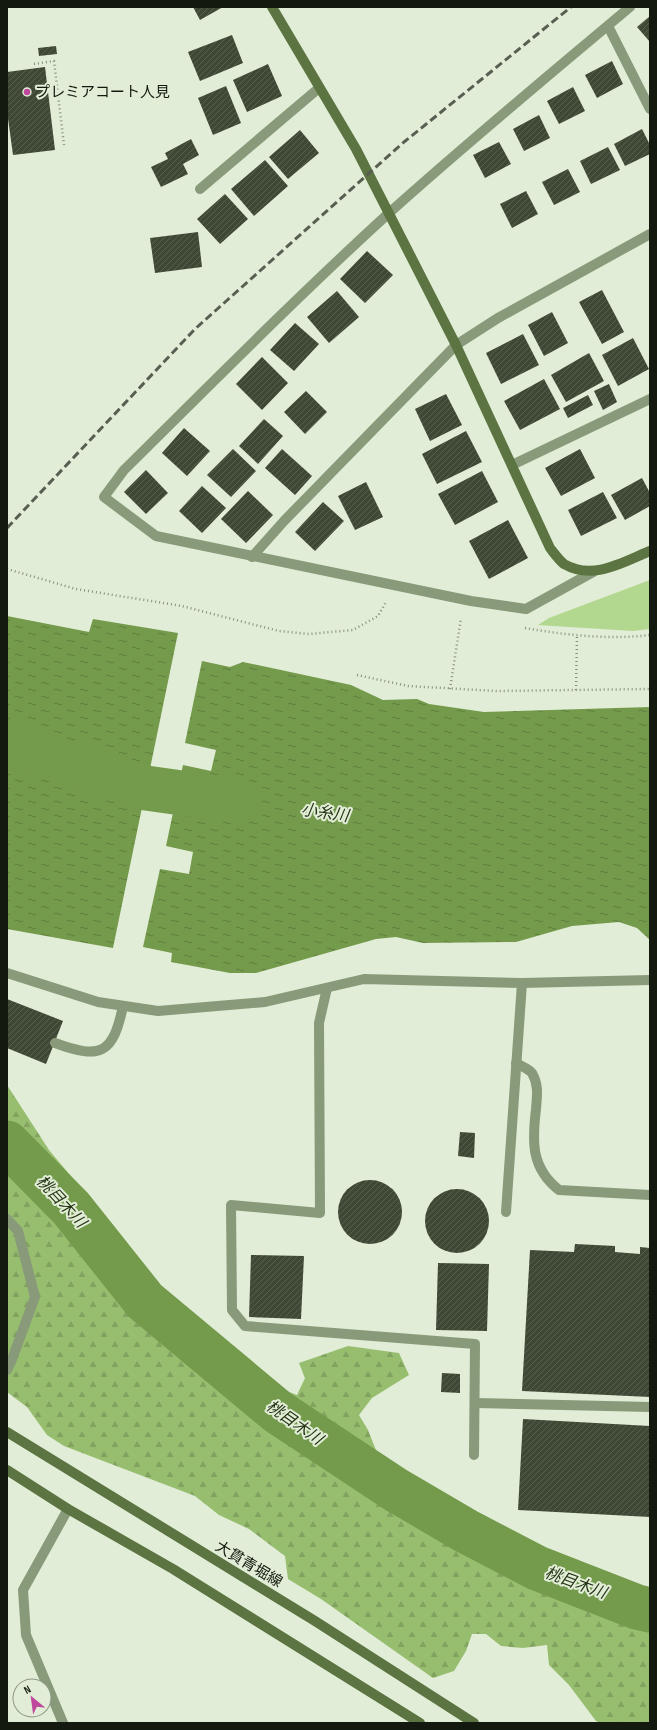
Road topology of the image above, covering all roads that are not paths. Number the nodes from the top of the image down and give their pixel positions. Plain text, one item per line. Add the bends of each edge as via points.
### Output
1 (272, 7) edge
2 (630, 7) edge
3 (608, 26) junction
4 (319, 88) junction
5 (650, 109) edge
6 (200, 189) dead end
7 (389, 214) junction
8 (650, 234) edge
9 (456, 345) junction
10 (650, 399) edge
11 (512, 465) junction
12 (650, 551) edge
13 (252, 558) junction
14 (593, 572) junction
15 (7, 973) edge
16 (650, 980) edge
17 (522, 983) junction
18 (327, 988) junction
19 (124, 1006) junction
20 (55, 1043) dead end
21 (516, 1064) junction
22 (650, 1195) edge
23 (506, 1212) dead end
24 (7, 1219) edge
25 (7, 1370) edge
26 (475, 1402) junction
27 (650, 1407) edge
28 (7, 1432) edge
29 (474, 1455) dead end
30 (7, 1470) edge
31 (68, 1509) junction
32 (63, 1723) edge
33 (420, 1723) edge
34 (474, 1723) edge

1 - 4 main road
2 - 3 street
3 - 5 street
3 - 7 street via 482,130
4 - 6 street
4 - 7 main road via 356,149
7 - 9 main road
7 - 13 street via 130,464 104,497 156,536
8 - 9 street via 505,314
9 - 11 main road
9 - 13 street via 284,521
10 - 11 street
11 - 14 main road via 550,548 564,563
12 - 14 main road
13 - 14 street via 471,601 526,608
15 - 19 street via 98,1002
16 - 17 street
17 - 18 street via 364,979
17 - 21 street
18 - 19 street via 265,1002 158,1012
18 - 26 street via 319,1023 320,1214 231,1205 232,1310 246,1326 475,1344
19 - 20 street via 112,1042 102,1049 88,1052
21 - 22 street via 531,1071 538,1088 532,1138 535,1158 548,1181 559,1190
21 - 23 street
24 - 25 street via 18,1231 35,1297
26 - 27 street
26 - 29 street
28 - 34 main road, 大貫青堀線 via 315,1621
30 - 31 main road
31 - 32 street via 23,1590 26,1635
31 - 33 main road via 173,1569

